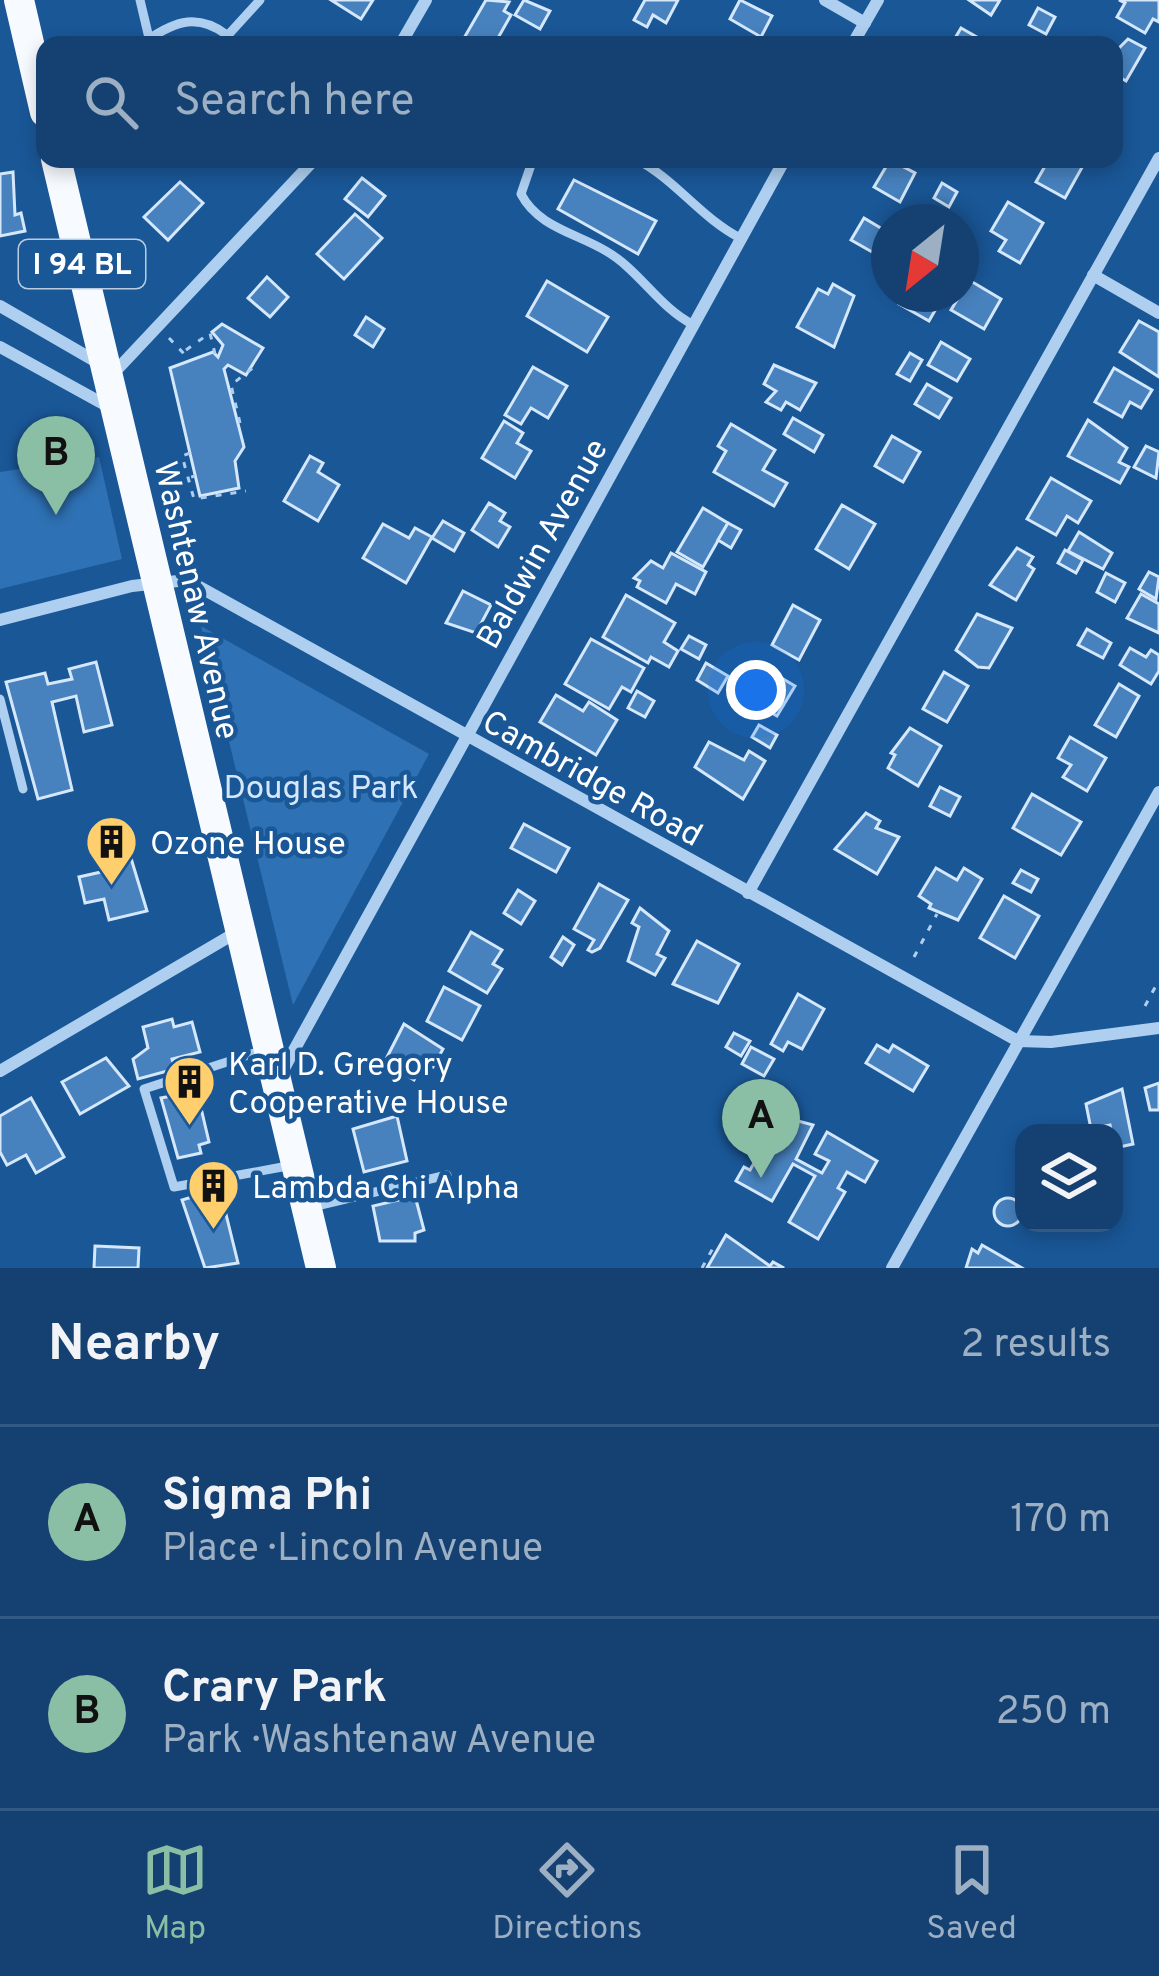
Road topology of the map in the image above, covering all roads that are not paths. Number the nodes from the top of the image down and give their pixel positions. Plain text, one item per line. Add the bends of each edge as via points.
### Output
1 (19, 0) edge
2 (140, 0) edge
3 (260, 0) edge
4 (426, 0) edge
5 (825, 0) edge
6 (878, 0) edge
7 (865, 23) junction
8 (227, 35) joint
9 (144, 36) edge
10 (156, 36) edge
11 (405, 36) edge
12 (857, 36) edge
13 (36, 69) edge
14 (1159, 158) edge
15 (58, 168) edge
16 (306, 168) edge
17 (529, 168) edge
18 (652, 168) edge
19 (780, 168) edge
20 (740, 238) junction
21 (1093, 275) junction
22 (0, 306) edge
23 (1159, 313) edge
24 (692, 324) junction
25 (0, 347) edge
26 (109, 373) junction
27 (118, 410) junction
28 (154, 582) junction
29 (0, 620) edge
30 (0, 699) edge
31 (464, 737) junction
32 (23, 789) dead end
33 (1159, 792) edge
34 (748, 893) junction
35 (240, 930) junction
36 (1159, 1028) edge
37 (1018, 1041) junction
38 (269, 1048) junction
39 (0, 1071) edge
40 (277, 1081) junction
41 (297, 1164) junction
42 (446, 1175) dead end
43 (307, 1208) junction
44 (321, 1268) edge
45 (892, 1268) edge

1 - 13 main road
2 - 9 lane
3 - 8 lane
4 - 11 street
5 - 7 street
6 - 7 street
7 - 12 street
8 - 10 lane via 188,19
14 - 21 street
15 - 26 main road, Washtenaw Avenue / I 94 BL
16 - 26 street
17 - 24 lane via 520,194 528,208 608,252
18 - 20 lane
19 - 20 street, Baldwin Avenue
20 - 24 street, Baldwin Avenue
21 - 23 street
21 - 34 street
22 - 26 street
24 - 31 street, Baldwin Avenue
25 - 27 street
26 - 27 main road, Washtenaw Avenue / I 94 BL
27 - 28 main road, Washtenaw Avenue / I 94 BL
28 - 29 street, Cambridge Road
28 - 31 street, Cambridge Road via 187,580
28 - 35 main road, Washtenaw Avenue / I 94 BL
30 - 32 lane
31 - 34 street, Cambridge Road
31 - 40 street, Baldwin Avenue
33 - 37 street
34 - 37 street, Cambridge Road
35 - 38 main road, Washtenaw Avenue / I 94 BL
35 - 39 street
36 - 37 street
37 - 45 street
38 - 40 main road, Washtenaw Avenue / I 94 BL
38 - 41 lane via 145,1088 174,1187
40 - 41 main road, Washtenaw Avenue / I 94 BL
41 - 43 main road, Washtenaw Avenue / I 94 BL
42 - 43 lane
43 - 44 main road, Washtenaw Avenue / I 94 BL

